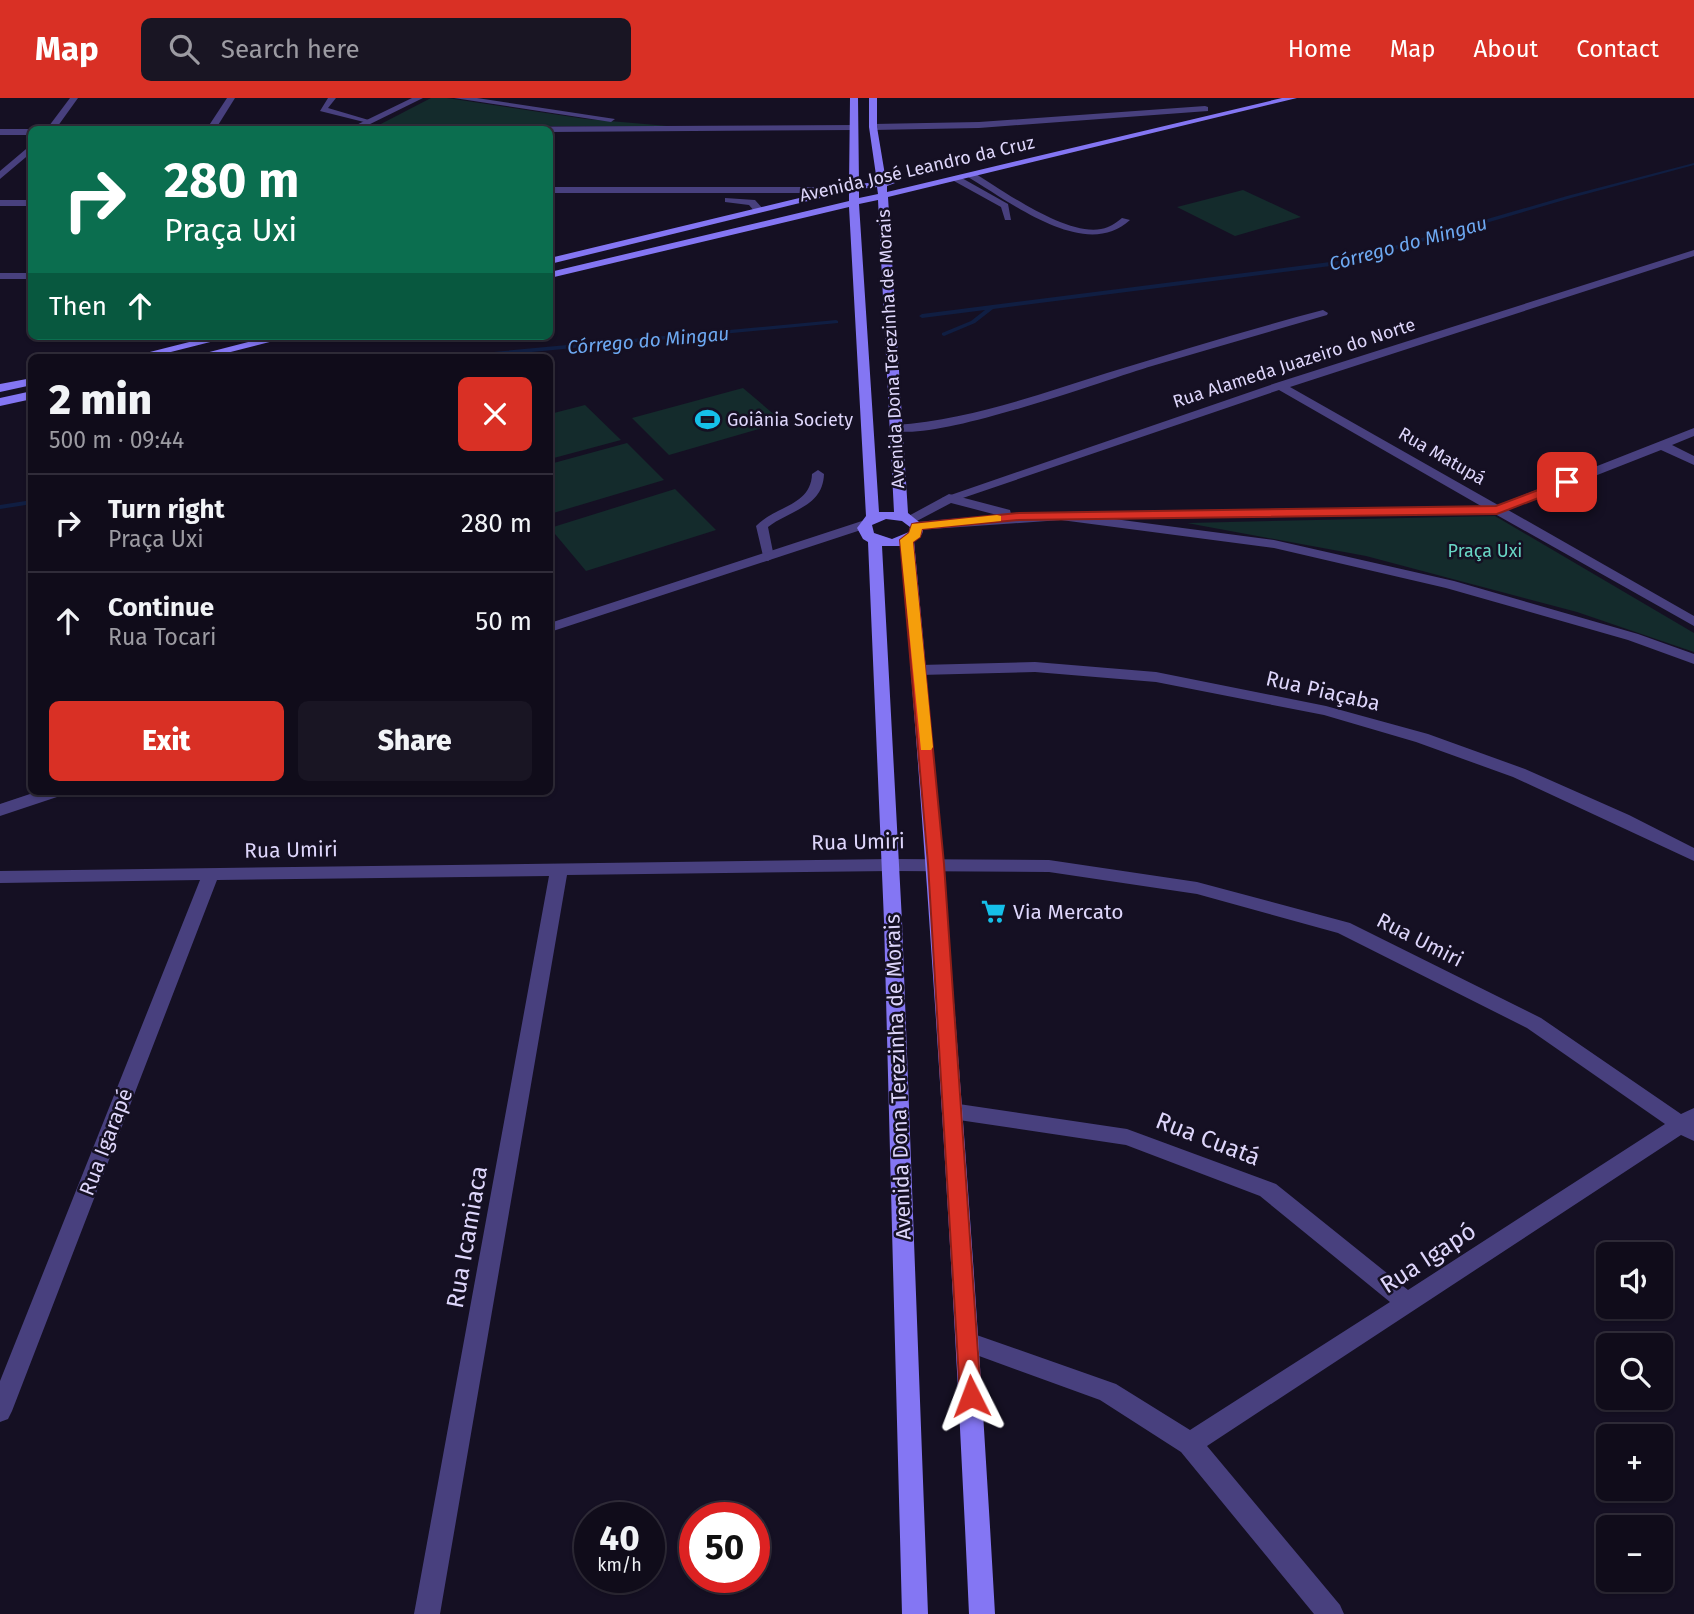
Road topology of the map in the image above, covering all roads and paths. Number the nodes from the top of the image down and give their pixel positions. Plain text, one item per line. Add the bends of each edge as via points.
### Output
1 (74, 98) edge
2 (231, 98) edge
3 (332, 98) edge
4 (419, 98) edge
5 (458, 98) edge
6 (854, 98) edge
7 (873, 98) edge
8 (1252, 98) edge
9 (1293, 98) edge
10 (1205, 109) junction
11 (368, 121) junction
12 (53, 126) edge
13 (213, 126) edge
14 (358, 126) edge
15 (854, 127) junction
16 (873, 127) junction
17 (703, 128) junction
18 (553, 129) edge
19 (0, 132) edge
20 (28, 132) edge
21 (28, 151) edge
22 (971, 175) junction
23 (0, 177) edge
24 (957, 179) junction
25 (855, 187) junction
26 (553, 190) edge
27 (882, 190) junction
28 (0, 192) edge
29 (28, 192) edge
30 (553, 200) edge
31 (854, 202) junction
32 (0, 203) edge
33 (28, 203) edge
34 (759, 210) junction
35 (1007, 218) dead end
36 (1125, 220) dead end
37 (1694, 253) edge
38 (553, 260) edge
39 (553, 274) edge
40 (0, 276) edge
41 (28, 276) edge
42 (1323, 313) dead end
43 (210, 340) edge
44 (270, 340) edge
45 (149, 354) edge
46 (209, 354) edge
47 (28, 382) edge
48 (1280, 386) junction
49 (0, 388) edge
50 (28, 396) edge
51 (0, 402) edge
52 (895, 428) junction
53 (1694, 432) edge
54 (1661, 445) junction
55 (1694, 461) edge
56 (818, 474) dead end
57 (949, 498) junction
58 (1497, 510) junction
59 (1061, 516) junction
60 (1019, 517) junction
61 (909, 525) junction
62 (872, 530) junction
63 (768, 557) junction
64 (1694, 622) edge
65 (553, 627) edge
66 (1694, 659) edge
67 (920, 670) junction
68 (45, 795) edge
69 (0, 810) edge
70 (1694, 855) edge
71 (936, 864) junction
72 (891, 865) junction
73 (559, 869) junction
74 (211, 874) junction
75 (0, 877) edge
76 (952, 1111) junction
77 (1690, 1125) edge
78 (1408, 1303) junction
79 (968, 1342) junction
80 (0, 1411) edge
81 (1190, 1444) junction
82 (427, 1614) edge
83 (915, 1614) edge
84 (982, 1614) edge
85 (1331, 1614) edge

1 - 12 street
2 - 13 street
3 - 11 lane via 323,109
4 - 11 street
5 - 17 street
6 - 15 main road, Avenida Dona Terezinha de Morais
7 - 16 main road, Avenida Dona Terezinha de Morais
8 - 10 main road, Avenida José Leandro da Cruz
9 - 22 main road, Avenida José Leandro da Cruz
10 - 16 street via 979,125
10 - 27 main road, Avenida José Leandro da Cruz
11 - 14 street
15 - 17 street
15 - 25 main road, Avenida Dona Terezinha de Morais
16 - 27 main road, Avenida Dona Terezinha de Morais
17 - 18 street
19 - 20 street
21 - 23 street
22 - 24 main road, Avenida José Leandro da Cruz
22 - 36 lane via 1050,220 1081,231 1106,232
24 - 27 main road, Avenida José Leandro da Cruz
24 - 35 lane via 1005,206
25 - 26 street
25 - 27 main road, Avenida José Leandro da Cruz
25 - 31 main road, Avenida Dona Terezinha de Morais
25 - 34 main road, Avenida José Leandro da Cruz
27 - 31 main road, Avenida José Leandro da Cruz
27 - 52 main road, Avenida Dona Terezinha de Morais
28 - 29 street
30 - 34 street via 747,201
31 - 39 main road, Avenida José Leandro da Cruz
31 - 62 main road, Avenida Dona Terezinha de Morais
32 - 33 street
34 - 38 main road, Avenida José Leandro da Cruz
37 - 48 street, Rua Alameda Juazeiro do Norte
40 - 41 street
42 - 52 lane via 998,413 926,428
43 - 45 main road
44 - 46 main road
47 - 49 main road
48 - 57 street, Rua Alameda Juazeiro do Norte
48 - 58 street, Rua Matupá
50 - 51 main road
52 - 61 main road, Avenida Dona Terezinha de Morais
53 - 54 street
54 - 55 street
54 - 58 street
56 - 63 lane via 819,486 813,497 762,526
57 - 60 street
57 - 61 street, Rua Alameda Juazeiro do Norte
58 - 59 street
58 - 64 street, Rua Matupá
59 - 60 street
59 - 66 street via 1274,544 1449,583
60 - 61 street
61 - 62 main road
61 - 62 main road via 890,543
61 - 67 main road, Avenida Dona Terezinha de Morais
62 - 63 street
62 - 72 main road, Avenida Dona Terezinha de Morais
63 - 65 street
67 - 70 street, Rua Piaçaba via 1035,667 1156,677 1326,711 1422,738 1519,773
67 - 71 main road, Avenida Dona Terezinha de Morais
68 - 69 street
71 - 72 street, Rua Umiri
71 - 76 main road, Avenida Dona Terezinha de Morais
71 - 77 street, Rua Umiri via 1049,866 1197,888 1344,928 1535,1023
72 - 73 street, Rua Umiri
72 - 83 main road, Avenida Dona Terezinha de Morais
73 - 74 street, Rua Umiri
73 - 82 street, Rua Icamiaca
74 - 75 street, Rua Umiri
74 - 80 street, Rua Igarapé
76 - 78 street, Rua Cuatá via 1127,1137 1268,1190
76 - 79 main road, Avenida Dona Terezinha de Morais
77 - 78 street, Rua Igapó
78 - 81 street, Rua Igapó
79 - 81 street via 1108,1392
79 - 84 main road, Avenida Dona Terezinha de Morais
81 - 85 street

